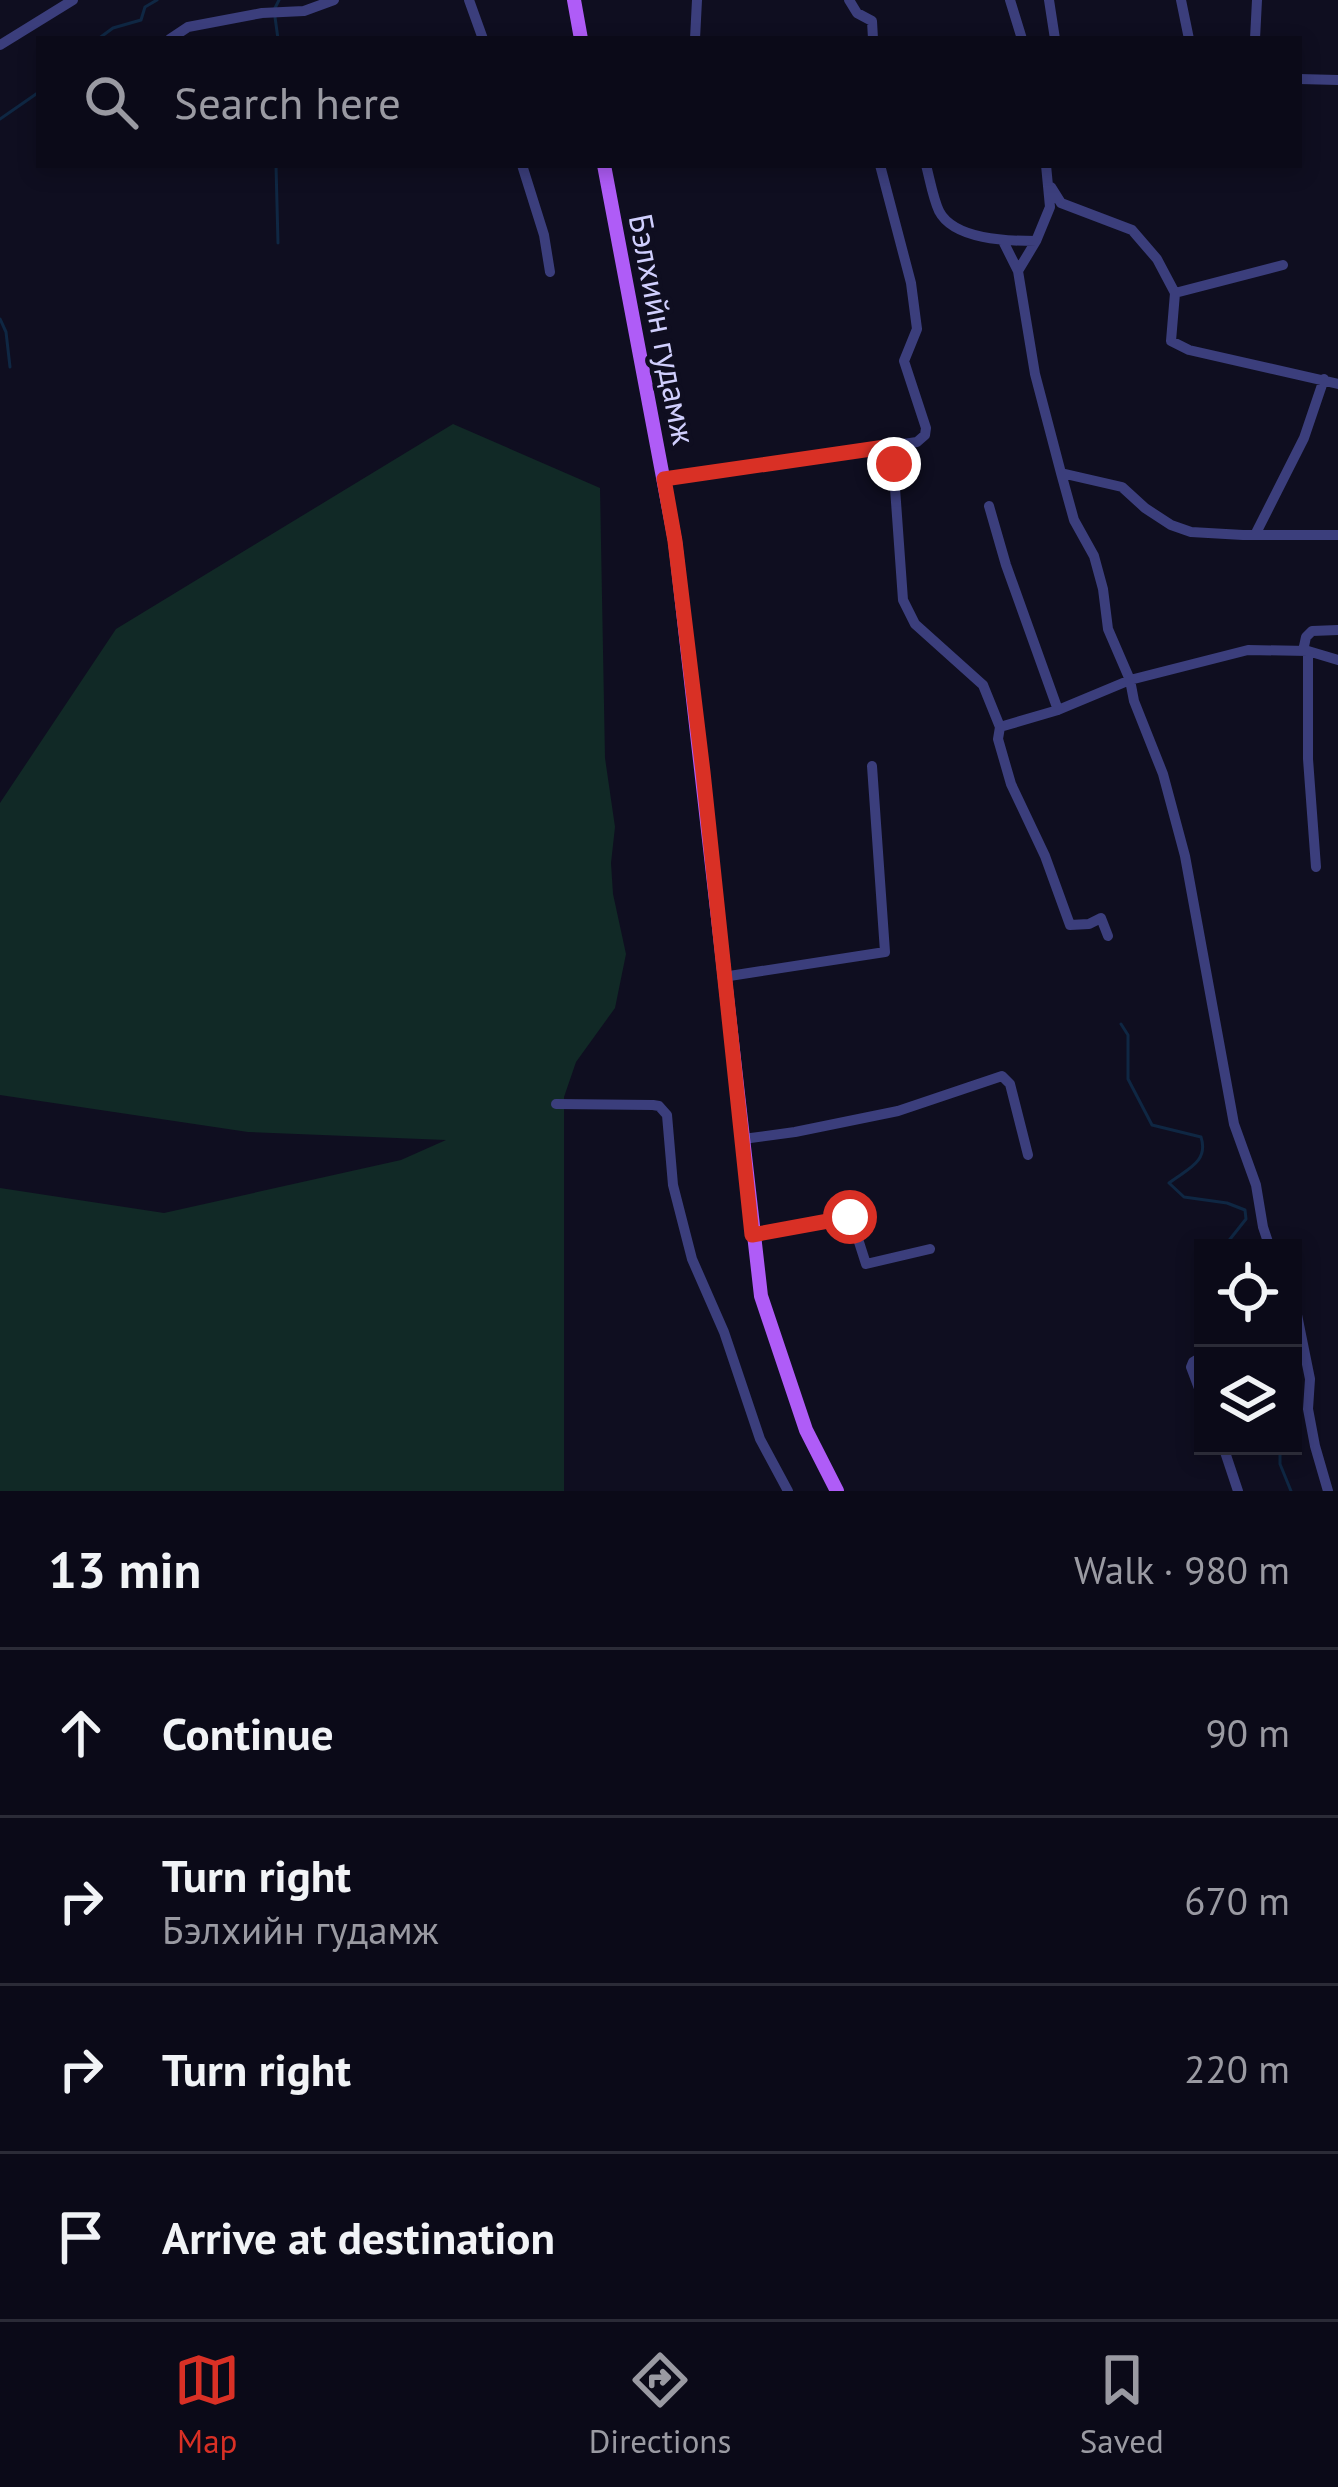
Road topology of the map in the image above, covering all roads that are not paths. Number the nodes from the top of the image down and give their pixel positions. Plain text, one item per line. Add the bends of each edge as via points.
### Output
1 (73, 0) edge
2 (334, 0) edge
3 (469, 0) edge
4 (574, 0) edge
5 (697, 0) edge
6 (849, 0) edge
7 (1010, 0) edge
8 (1049, 0) edge
9 (1180, 0) edge
10 (1257, 0) edge
11 (174, 36) edge
12 (482, 36) edge
13 (580, 36) edge
14 (695, 36) edge
15 (873, 36) edge
16 (1021, 36) edge
17 (1055, 36) edge
18 (1188, 36) edge
19 (1255, 36) edge
20 (0, 45) edge
21 (1302, 79) edge
22 (1338, 80) edge
23 (523, 168) edge
24 (605, 168) edge
25 (881, 168) edge
26 (927, 168) edge
27 (1046, 168) edge
28 (1048, 181) junction
29 (1004, 241) junction
30 (1036, 241) junction
31 (1283, 265) dead end
32 (1018, 271) junction
33 (550, 272) dead end
34 (1175, 293) junction
35 (1324, 379) junction
36 (1338, 384) edge
37 (892, 446) junction
38 (1061, 473) junction
39 (664, 479) junction
40 (989, 506) dead end
41 (1256, 533) junction
42 (1338, 535) edge
43 (1338, 630) edge
44 (1306, 651) junction
45 (1338, 661) edge
46 (1130, 680) junction
47 (1058, 710) junction
48 (1000, 727) junction
49 (872, 766) dead end
50 (1316, 867) dead end
51 (1108, 936) dead end
52 (723, 977) junction
53 (556, 1104) dead end
54 (743, 1139) junction
55 (1028, 1155) dead end
56 (752, 1235) junction
57 (1267, 1239) edge
58 (929, 1249) dead end
59 (1302, 1339) edge
60 (1226, 1455) edge
61 (788, 1491) edge
62 (837, 1491) edge
63 (1238, 1491) edge
64 (1328, 1491) edge

1 - 20 street
2 - 11 street
3 - 12 street
4 - 13 main road
5 - 14 street
6 - 15 street via 872,21
7 - 16 street
8 - 17 street
9 - 18 street
10 - 19 street
21 - 22 street
23 - 33 street
24 - 39 main road, Бэлхийн гудамж
25 - 37 street via 911,284 916,329 904,361 926,428 917,442
26 - 29 street via 943,217 977,237
27 - 28 street
28 - 30 street via 1050,207
28 - 34 street via 1061,203 1132,230
29 - 30 street
29 - 32 street
30 - 32 street
31 - 34 street
32 - 38 street
34 - 35 street via 1172,341
35 - 36 street
35 - 41 street
37 - 39 street
37 - 48 street via 903,600 916,624 982,685
38 - 41 street via 1122,487 1191,532
38 - 46 street
39 - 52 main road, Бэлхийн гудамж
40 - 47 street
41 - 42 street
43 - 44 street via 1312,631
44 - 45 street
44 - 46 street via 1248,650
44 - 50 street
46 - 47 street
46 - 57 street via 1185,856 1234,1124
47 - 48 street
48 - 51 street via 1011,784 1070,925 1101,918
49 - 52 street via 884,952
52 - 54 main road, Бэлхийн гудамж
53 - 61 street via 652,1105 667,1115 673,1185 692,1258 760,1439
54 - 55 street via 898,1111 1003,1076
54 - 56 main road, Бэлхийн гудамж
56 - 58 street via 850,1217 866,1264
56 - 62 main road, Бэлхийн гудамж via 784,1369
59 - 64 street
60 - 63 street

